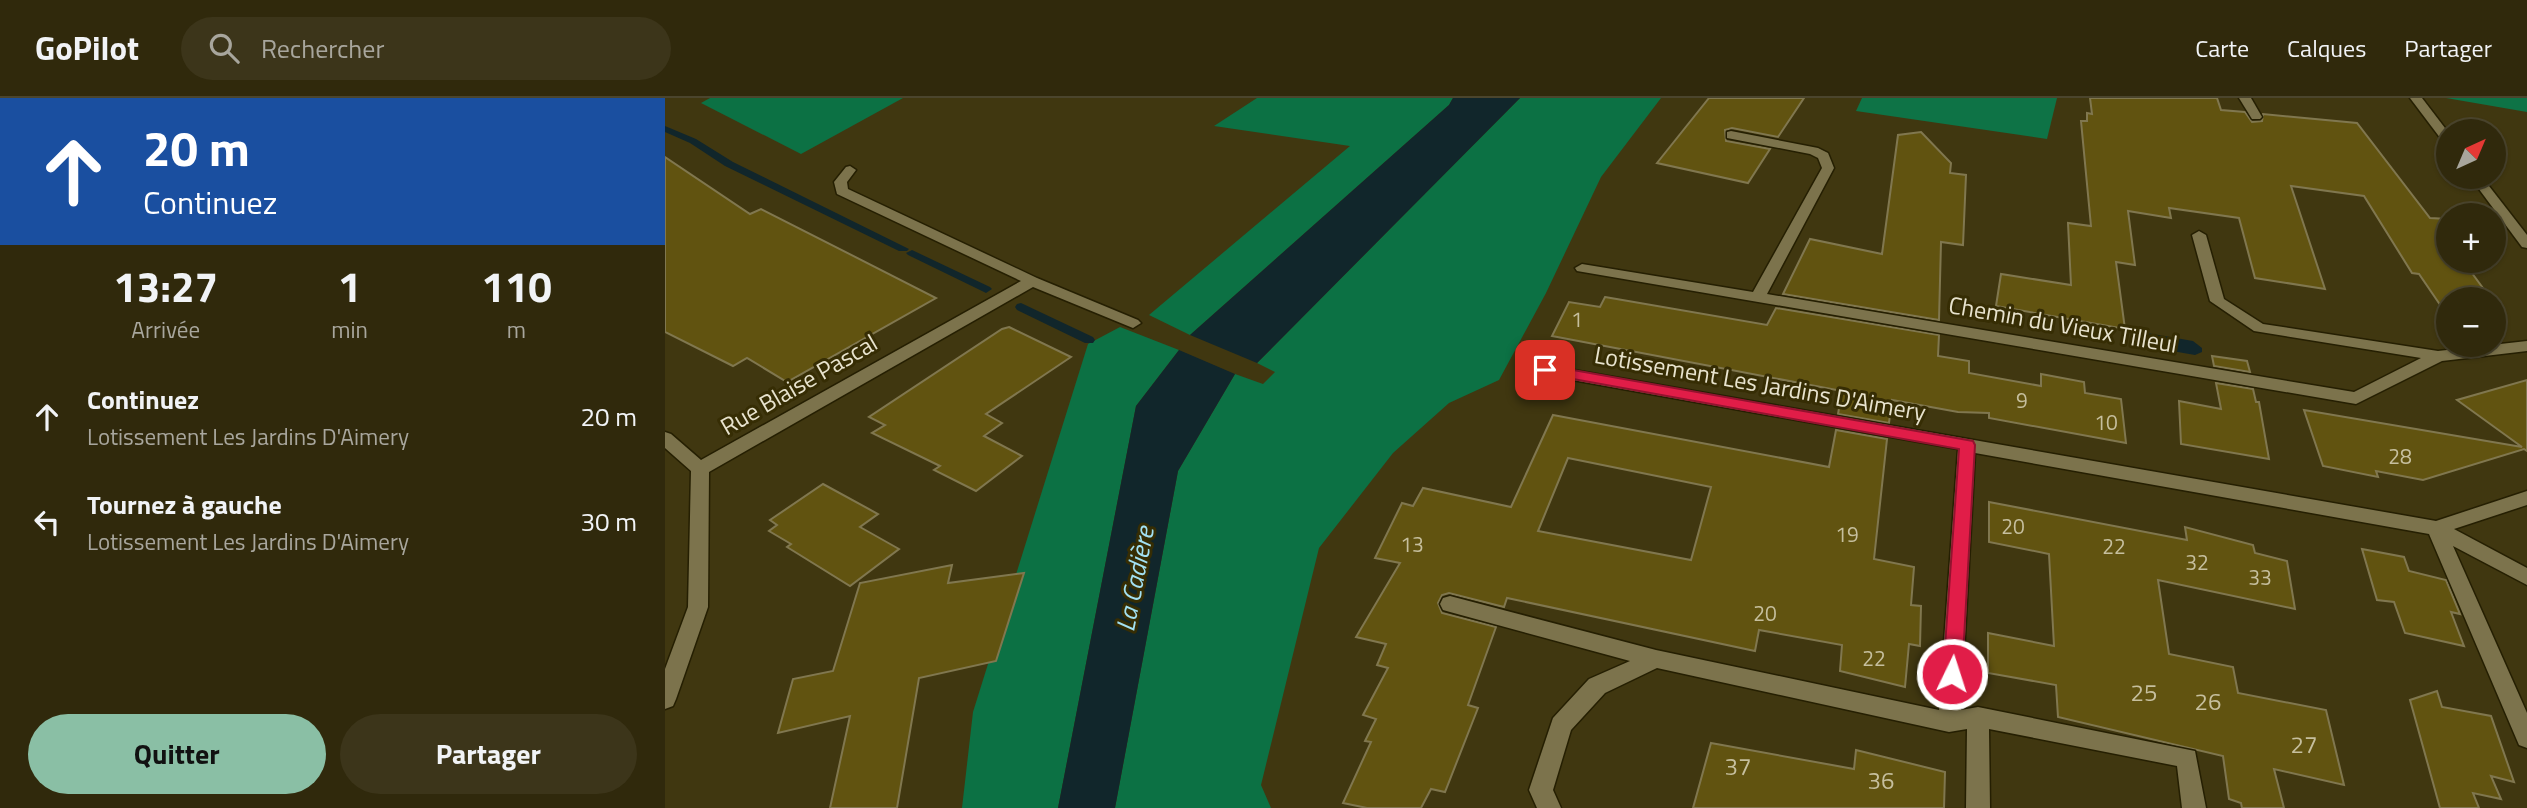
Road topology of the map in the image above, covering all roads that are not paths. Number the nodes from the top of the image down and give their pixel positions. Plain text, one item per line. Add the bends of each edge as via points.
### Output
1 (2245, 98) edge
2 (2416, 98) edge
3 (2256, 117) dead end
4 (2436, 125) edge
5 (1731, 135) dead end
6 (850, 170) dead end
7 (2485, 189) edge
8 (2199, 236) dead end
9 (2527, 244) edge
10 (1583, 268) dead end
11 (1032, 281) junction
12 (1758, 297) junction
13 (1133, 323) dead end
14 (2527, 346) edge
15 (2506, 348) edge
16 (2436, 356) edge
17 (2436, 357) edge
18 (1545, 370) dead end
19 (665, 438) edge
20 (1967, 445) junction
21 (700, 469) junction
22 (2527, 498) edge
23 (2436, 528) junction
24 (2527, 577) edge
25 (1450, 604) dead end
26 (1656, 659) junction
27 (665, 699) edge
28 (1978, 717) junction
29 (1949, 722) junction
30 (2527, 738) edge
31 (1549, 808) edge
32 (1978, 808) edge
33 (2194, 808) edge

1 - 3 street
2 - 4 street
5 - 12 street via 1814,151 1824,156 1828,168
6 - 11 street via 840,182 842,191
7 - 9 street
8 - 16 street via 2217,301 2259,328
10 - 12 street, Chemin du Vieux Tilleul
11 - 13 street
11 - 21 street, Rue Blaise Pascal
12 - 17 street, Chemin du Vieux Tilleul via 2355,398
14 - 15 street, Chemin du Vieux Tilleul
18 - 20 street, Lotissement Les Jardins D'Aimery
19 - 21 street
20 - 23 street, Lotissement Les Jardins D'Aimery
20 - 29 street
21 - 27 street via 698,607
22 - 23 street
23 - 24 street
23 - 30 street
25 - 26 street
26 - 29 street
26 - 31 street via 1597,686 1561,725 1541,790
28 - 29 street
28 - 32 street
28 - 33 street via 2187,758

